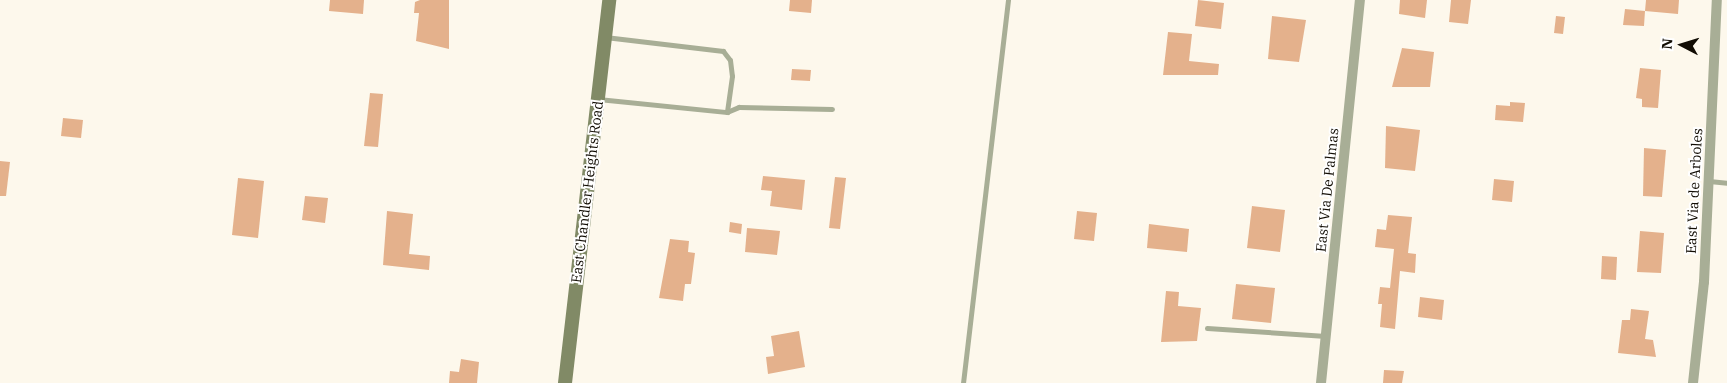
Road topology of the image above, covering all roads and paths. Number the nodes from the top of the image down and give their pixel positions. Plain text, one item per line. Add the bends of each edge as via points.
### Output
1 (609, 0) edge
2 (1008, 0) edge
3 (1360, 0) edge
4 (1717, 0) edge
5 (604, 36) junction
6 (598, 99) junction
7 (832, 109) dead end
8 (727, 112) junction
9 (1709, 181) junction
10 (1727, 183) edge
11 (1208, 328) dead end
12 (1326, 336) junction
13 (565, 383) edge
14 (963, 383) edge
15 (1321, 383) edge
16 (1693, 383) edge

1 - 5 main road, East Chandler Heights Road
2 - 14 lane
3 - 12 street, East Via De Palmas
4 - 9 street, East Via de Arboles
5 - 6 main road, East Chandler Heights Road
5 - 8 lane via 723,51 730,60 732,76
6 - 8 lane
6 - 13 main road, East Chandler Heights Road
7 - 8 lane via 739,107
9 - 10 lane
9 - 16 street, East Via de Arboles
11 - 12 lane
12 - 15 street, East Via De Palmas

